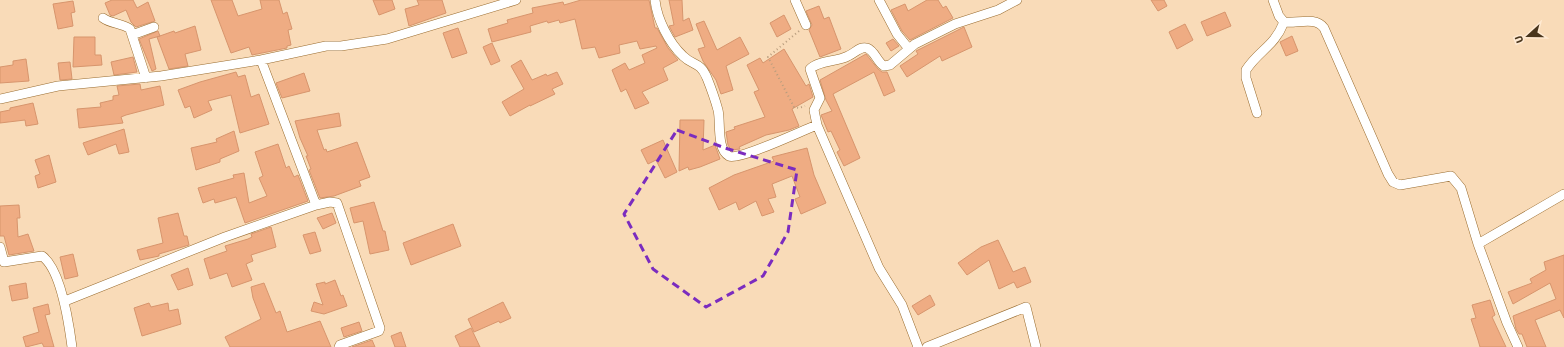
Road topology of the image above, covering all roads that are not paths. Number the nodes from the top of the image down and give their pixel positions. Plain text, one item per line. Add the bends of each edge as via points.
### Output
1 (516, 0) edge
2 (655, 0) edge
3 (795, 0) edge
4 (879, 0) edge
5 (1017, 0) edge
6 (1273, 0) edge
7 (103, 18) dead end
8 (1284, 22) junction
9 (806, 25) road end
10 (154, 27) dead end
11 (132, 35) junction
12 (909, 48) junction
13 (261, 60) junction
14 (146, 78) junction
15 (0, 99) edge
16 (1257, 113) dead end
17 (817, 124) junction
18 (1564, 194) edge
19 (316, 205) junction
20 (1478, 244) junction
21 (0, 247) edge
22 (65, 301) junction
23 (72, 347) edge
24 (339, 347) edge
25 (918, 347) edge
26 (927, 347) edge
27 (1036, 347) edge
28 (1518, 347) edge

1 - 13 street via 387,39 326,46
2 - 17 street via 656,11 669,36 684,57 701,67 706,76 718,111 721,139 728,156 750,153
3 - 9 street
4 - 12 street via 897,34
5 - 12 street via 998,10 955,24
6 - 8 street
7 - 11 street via 108,22 125,25
8 - 16 street via 1272,44 1246,70
8 - 20 street via 1310,21 1321,24 1327,32 1391,179 1400,185 1451,176 1463,194
10 - 11 street
11 - 14 street
12 - 17 street via 890,65 884,66 879,63 872,50 865,48 812,67 810,72 820,98 814,110
13 - 14 street
13 - 19 street
14 - 15 street via 58,86
17 - 25 street via 879,268 902,305
18 - 20 street
19 - 22 street via 225,237
19 - 24 street via 337,203 380,328 379,331
20 - 28 street
21 - 22 street via 4,262 42,256 48,260
22 - 23 street
26 - 27 street via 1026,307

